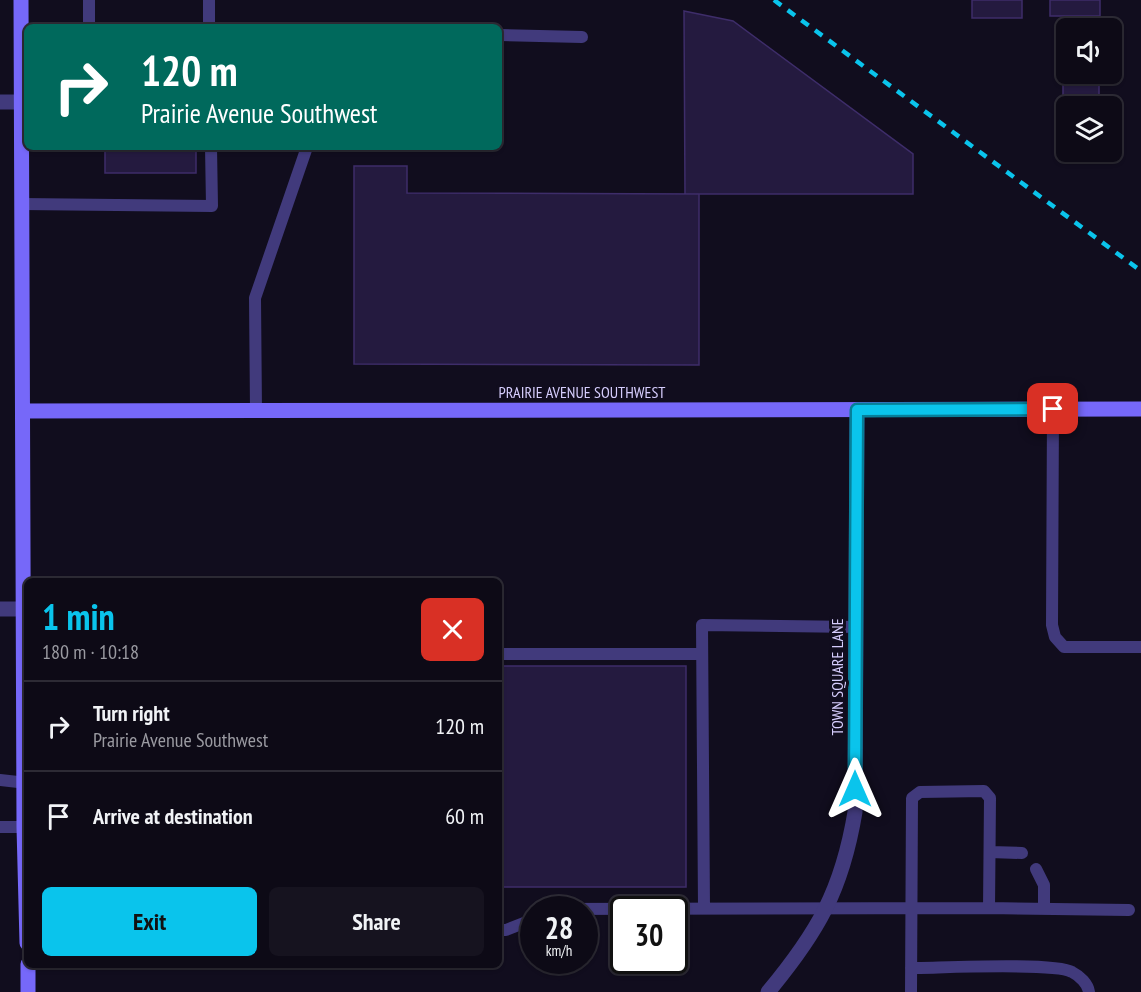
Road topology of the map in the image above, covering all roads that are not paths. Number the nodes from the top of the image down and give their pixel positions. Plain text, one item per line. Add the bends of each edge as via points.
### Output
1 (21, 0) edge
2 (89, 0) edge
3 (208, 0) edge
4 (89, 24) edge
5 (209, 24) edge
6 (502, 35) edge
7 (582, 37) dead end
8 (24, 72) edge
9 (0, 102) edge
10 (21, 102) junction
11 (211, 150) edge
12 (306, 150) edge
13 (21, 204) junction
14 (1053, 409) junction
15 (1141, 409) edge
16 (857, 410) junction
17 (22, 411) junction
18 (256, 411) junction
19 (0, 609) edge
20 (24, 609) joint
21 (856, 627) junction
22 (1141, 646) edge
23 (502, 654) edge
24 (702, 654) junction
25 (0, 780) edge
26 (24, 783) edge
27 (0, 827) edge
28 (24, 827) edge
29 (990, 852) junction
30 (1022, 853) dead end
31 (1036, 869) dead end
32 (704, 908) junction
33 (989, 908) junction
34 (1044, 908) junction
35 (598, 909) edge
36 (826, 909) junction
37 (911, 910) junction
38 (1129, 910) dead end
39 (520, 924) edge
40 (502, 930) edge
41 (28, 968) edge
42 (911, 968) junction
43 (28, 992) edge
44 (768, 992) edge
45 (911, 992) edge
46 (1089, 992) edge

1 - 8 street
2 - 4 lane
3 - 5 lane
6 - 7 lane
8 - 10 street
9 - 10 street
10 - 13 street
11 - 13 lane via 212,206
12 - 18 lane via 255,298
13 - 17 street
14 - 15 street, PRAIRIE AVENUE SOUTHWEST
14 - 16 street, PRAIRIE AVENUE SOUTHWEST
14 - 22 lane via 1054,637 1064,646
16 - 18 street, PRAIRIE AVENUE SOUTHWEST
16 - 21 street, TOWN SQUARE LANE
17 - 18 street, PRAIRIE AVENUE SOUTHWEST
17 - 20 street
19 - 20 street
21 - 24 lane via 702,625
21 - 36 street, TOWN SQUARE LANE via 855,812 848,853
23 - 24 lane
24 - 32 lane
25 - 26 lane
27 - 28 lane
29 - 30 lane
29 - 33 lane
29 - 37 lane via 990,798 984,791 920,792 912,798
31 - 34 lane via 1044,885
32 - 35 lane
32 - 36 lane
33 - 34 lane
33 - 37 lane
34 - 38 lane
36 - 37 lane
36 - 44 street, TOWN SQUARE LANE via 793,962
37 - 42 lane
39 - 40 lane
41 - 43 street
42 - 45 lane
42 - 46 lane via 1047,967 1071,971 1088,985

